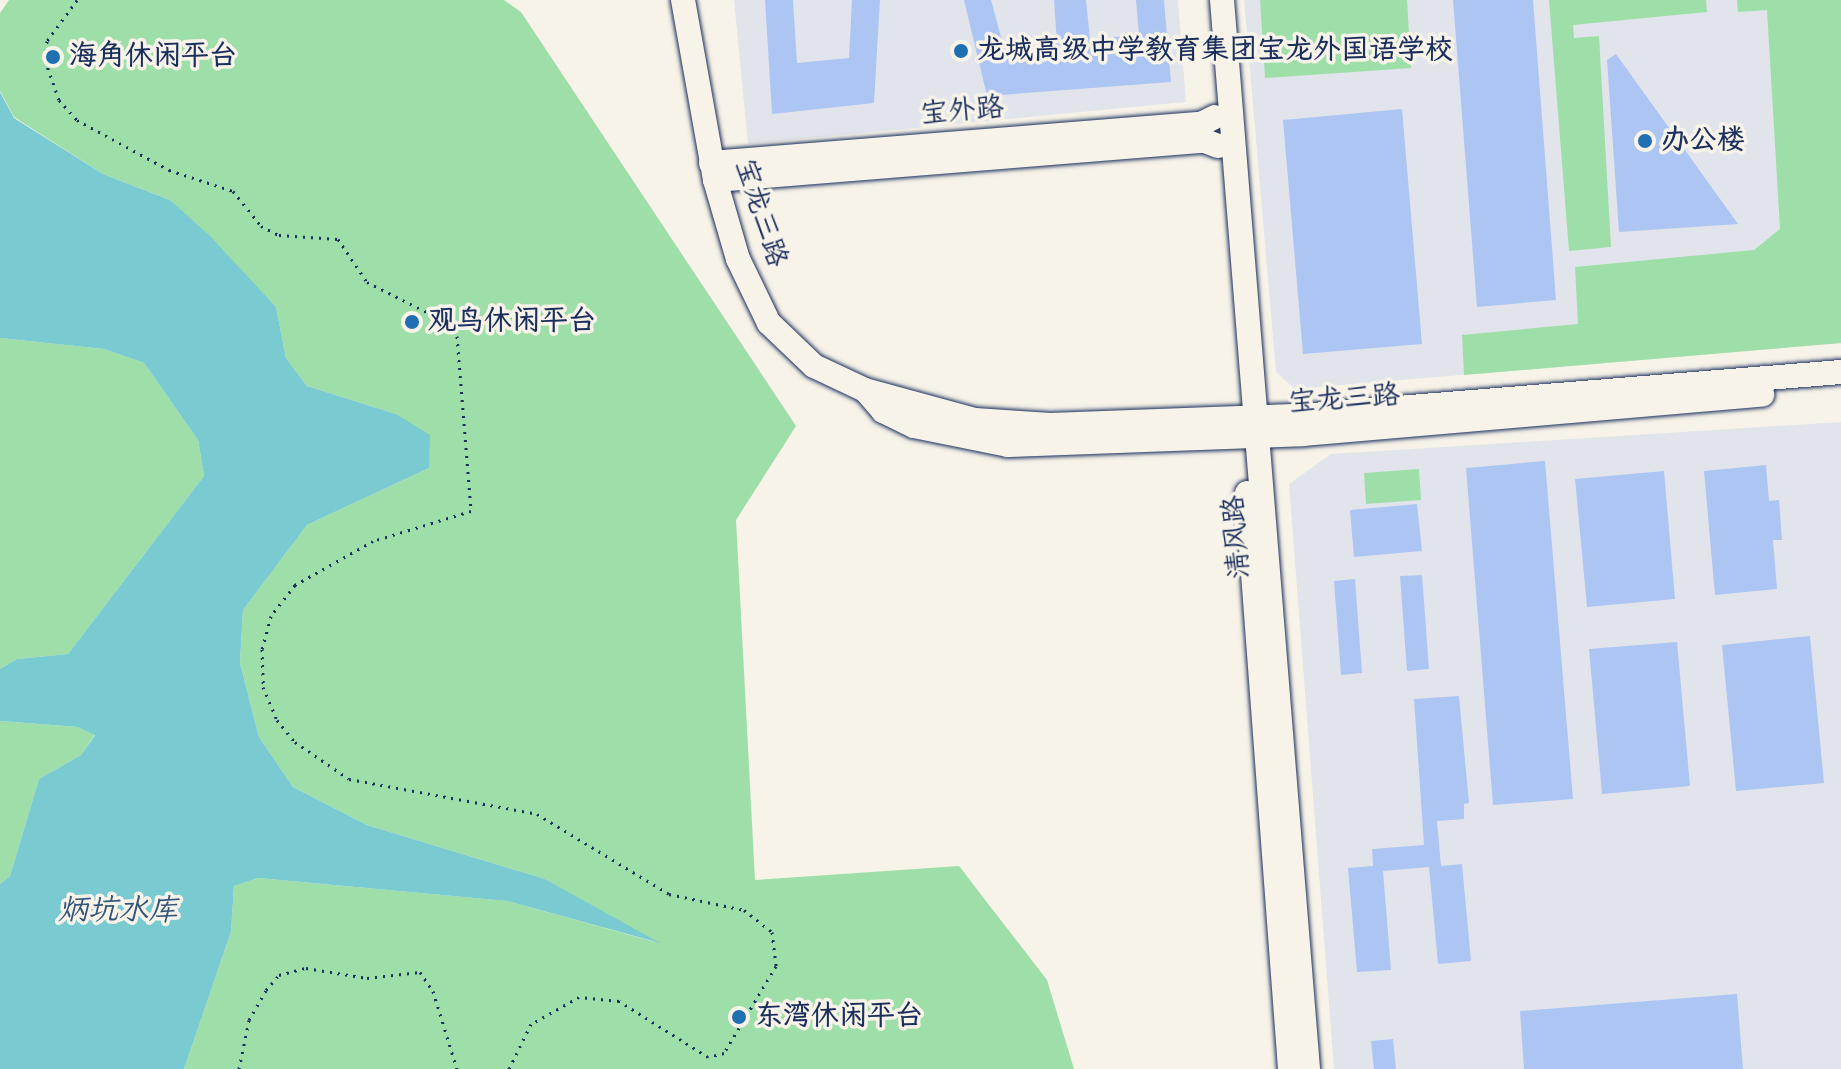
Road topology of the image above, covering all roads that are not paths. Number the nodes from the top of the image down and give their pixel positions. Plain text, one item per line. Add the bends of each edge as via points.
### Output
1 (683, 0) edge
2 (1205, 0) edge
3 (1222, 0) edge
4 (1215, 117) junction
5 (1218, 146) junction
6 (713, 172) junction
7 (1841, 372) edge
8 (1841, 388) edge
9 (1250, 427) junction
10 (1290, 1069) edge
11 (1308, 1069) edge

1 - 6 street, 宝龙三路
2 - 4 street, 清风路
3 - 9 street, 清风路
4 - 5 street, 清风路
4 - 6 street, 宝外路 via 1203,123
5 - 6 street, 宝外路 via 1205,141
5 - 9 street, 清风路
6 - 9 street, 宝龙三路 via 738,259 769,323 814,366 865,390 1013,425
7 - 9 street, 宝龙三路
8 - 9 street, 宝龙三路
9 - 10 street, 清风路
9 - 11 street, 清风路

